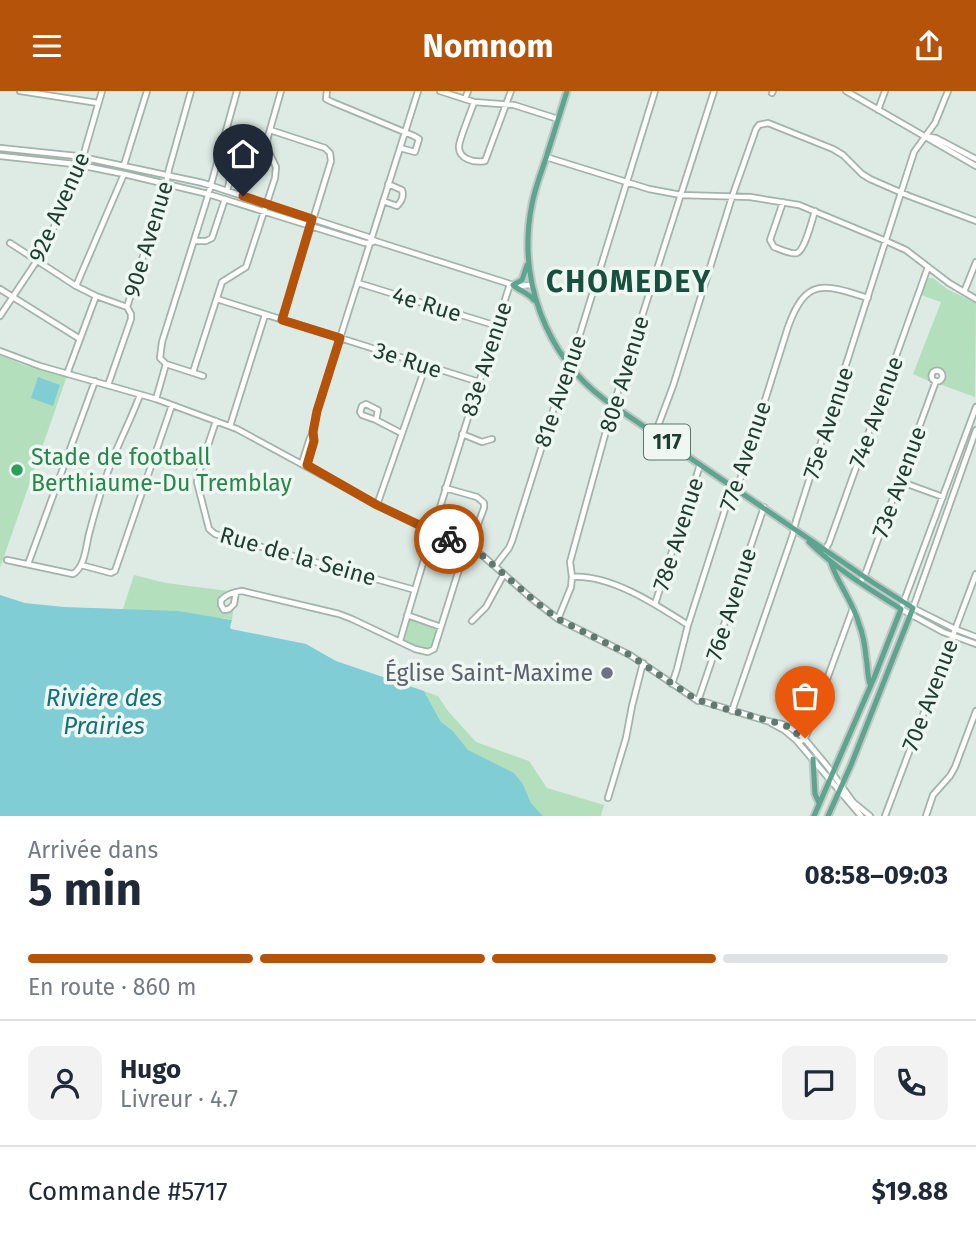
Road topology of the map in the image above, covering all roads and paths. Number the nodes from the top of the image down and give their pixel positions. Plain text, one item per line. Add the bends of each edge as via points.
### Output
1 (20, 91) edge
2 (102, 91) edge
3 (147, 91) edge
4 (191, 91) edge
5 (237, 91) edge
6 (281, 91) edge
7 (327, 91) edge
8 (418, 91) edge
9 (440, 91) edge
10 (468, 91) edge
11 (511, 91) edge
12 (567, 91) edge
13 (655, 91) edge
14 (715, 91) edge
15 (846, 91) edge
16 (885, 91) edge
17 (948, 91) edge
18 (465, 99) junction
19 (474, 102) junction
20 (98, 103) junction
21 (506, 104) junction
22 (878, 110) junction
23 (558, 118) junction
24 (270, 130) junction
25 (405, 133) junction
26 (926, 136) junction
27 (0, 148) edge
28 (400, 148) junction
29 (0, 156) edge
30 (219, 157) junction
31 (546, 157) junction
32 (82, 158) junction
33 (976, 159) edge
34 (124, 165) junction
35 (976, 166) edge
36 (80, 167) junction
37 (124, 174) junction
38 (168, 175) junction
39 (627, 182) junction
40 (166, 184) junction
41 (388, 184) junction
42 (210, 185) junction
43 (227, 191) junction
44 (901, 193) junction
45 (208, 194) junction
46 (681, 195) junction
47 (732, 197) junction
48 (225, 199) junction
49 (383, 201) junction
50 (783, 202) junction
51 (266, 204) junction
52 (264, 211) junction
53 (815, 211) junction
54 (976, 221) edge
55 (312, 222) junction
56 (194, 241) junction
57 (372, 241) junction
58 (886, 241) junction
59 (10, 243) dead end
60 (528, 258) junction
61 (37, 261) junction
62 (976, 262) edge
63 (928, 267) junction
64 (358, 283) junction
65 (511, 285) junction
66 (532, 285) junction
67 (76, 286) junction
68 (0, 289) edge
69 (964, 292) junction
70 (96, 296) junction
71 (976, 297) edge
72 (13, 298) junction
73 (868, 298) junction
74 (217, 299) junction
75 (536, 303) junction
76 (127, 307) junction
77 (265, 315) junction
78 (0, 316) edge
79 (282, 320) junction
80 (497, 326) junction
81 (340, 338) junction
82 (80, 339) junction
83 (0, 351) edge
84 (166, 364) junction
85 (569, 365) junction
86 (426, 366) junction
87 (193, 372) junction
88 (67, 374) junction
89 (203, 376) dead end
90 (95, 381) junction
91 (936, 381) dead end
92 (479, 382) junction
93 (108, 385) junction
94 (140, 395) junction
95 (156, 399) junction
96 (172, 405) junction
97 (613, 406) junction
98 (976, 407) edge
99 (376, 420) dead end
100 (216, 421) junction
101 (230, 426) junction
102 (976, 431) edge
103 (401, 433) junction
104 (462, 435) junction
105 (655, 435) junction
106 (492, 439) dead end
107 (304, 464) junction
108 (700, 465) junction
109 (899, 481) junction
110 (445, 488) junction
111 (735, 488) junction
112 (943, 497) junction
113 (377, 505) junction
114 (764, 507) junction
115 (797, 531) junction
116 (431, 532) junction
117 (468, 548) junction
118 (824, 552) junction
119 (6, 560) dead end
120 (831, 563) junction
121 (28, 565) junction
122 (81, 565) junction
123 (495, 566) junction
124 (503, 574) junction
125 (976, 575) edge
126 (572, 577) junction
127 (862, 580) junction
128 (415, 590) junction
129 (236, 592) dead end
130 (903, 602) junction
131 (655, 604) junction
132 (853, 607) junction
133 (913, 608) junction
134 (901, 609) junction
135 (407, 615) junction
136 (910, 615) junction
137 (558, 619) junction
138 (472, 621) dead end
139 (688, 625) junction
140 (860, 625) junction
141 (441, 627) junction
142 (847, 627) junction
143 (954, 632) junction
144 (976, 636) edge
145 (400, 641) junction
146 (976, 644) edge
147 (643, 663) junction
148 (672, 684) junction
149 (870, 684) junction
150 (698, 701) junction
151 (732, 711) junction
152 (976, 711) edge
153 (974, 719) edge
154 (767, 721) junction
155 (804, 739) junction
156 (799, 742) junction
157 (813, 759) junction
158 (832, 772) junction
159 (830, 779) junction
160 (840, 788) junction
161 (608, 798) dead end
162 (819, 803) junction
163 (814, 816) edge
164 (828, 816) edge
165 (860, 816) edge
166 (870, 816) edge
167 (885, 816) edge
168 (926, 816) edge

1 - 20 street
2 - 20 street, 92e Avenue
3 - 34 street
4 - 38 street, 90e Avenue
5 - 30 street
6 - 24 street
7 - 25 street via 326,99
8 - 25 street
9 - 18 street
10 - 18 street
11 - 21 street
12 - 23 main road, 117
13 - 39 street, 81e Avenue
14 - 46 street, 80e Avenue
15 - 22 street
16 - 22 street
17 - 26 street, 75e Avenue
18 - 19 street
19 - 21 street
19 - 21 street via 459,146 464,158 479,162 485,161
20 - 32 street, 92e Avenue
21 - 23 street
22 - 26 street
23 - 31 main road, 117
24 - 51 street via 268,150 276,167
24 - 55 street via 330,153
25 - 28 street
25 - 28 street via 419,139 418,146 415,152
26 - 33 street
26 - 35 street
26 - 44 street, 75e Avenue via 914,152
27 - 32 street
28 - 41 street
29 - 36 street
30 - 42 street
30 - 43 street via 229,172
31 - 39 street
31 - 60 main road, 117 via 530,212
32 - 34 street
32 - 36 street, 92e Avenue
34 - 38 street
36 - 37 street
36 - 61 street, 92e Avenue
37 - 40 street
37 - 67 street
38 - 40 street, 90e Avenue
38 - 42 street
39 - 46 street
39 - 85 street, 81e Avenue
40 - 45 street
40 - 76 street, 90e Avenue
41 - 49 street
41 - 49 street via 403,194 397,206
42 - 43 street
42 - 45 street
43 - 51 street
44 - 47 street via 862,174 833,149 763,123 756,129
44 - 54 street
44 - 58 street, 75e Avenue
45 - 48 street
45 - 56 street
46 - 47 street
46 - 97 street, 80e Avenue
47 - 50 street
47 - 105 street
48 - 52 street
48 - 56 street via 212,237
49 - 57 street
50 - 53 street
50 - 53 street via 770,240 774,247 793,254 803,247
51 - 52 street
51 - 55 street
52 - 55 street
52 - 74 street via 246,267 222,282
53 - 58 street
55 - 57 street via 365,243
55 - 79 street
56 - 84 street via 162,342 160,358
57 - 64 street
57 - 65 street
58 - 63 street
58 - 73 street, 75e Avenue
59 - 61 street
60 - 65 main road via 523,279
60 - 66 main road, 117
61 - 67 street
61 - 72 street, 92e Avenue
62 - 69 street
63 - 69 street
63 - 118 street, 74e Avenue
64 - 80 street, 4e Rue
64 - 81 street
65 - 66 street
65 - 75 main road
65 - 80 street, 83e Avenue
66 - 75 main road, 117
67 - 70 street
68 - 72 street
69 - 71 street
70 - 76 street
70 - 82 street
72 - 78 street, 92e Avenue
72 - 82 street
73 - 111 street, 77e Avenue via 819,288 800,299
73 - 115 street, 75e Avenue via 796,521
74 - 77 street, 3e Rue
74 - 87 street
75 - 85 main road, 117 via 548,333
76 - 93 street, 90e Avenue via 131,319
77 - 79 street, 3e Rue
77 - 101 street
79 - 81 street, 3e Rue
80 - 92 street, 83e Avenue
81 - 86 street, 3e Rue
81 - 107 street
82 - 88 street
83 - 88 street
84 - 87 street
84 - 95 street
85 - 97 main road, 117
85 - 123 street, 81e Avenue via 512,541
86 - 92 street, 3e Rue
86 - 103 street
87 - 89 street
88 - 90 street
90 - 93 street
90 - 121 street
91 - 109 street, 73e Avenue
92 - 104 street, 83e Avenue
93 - 94 street
94 - 95 street
94 - 122 street via 116,453
95 - 96 street
96 - 100 street
96 - 122 street via 115,571
97 - 105 main road, 117
97 - 126 street, 80e Avenue via 570,562
98 - 112 street
99 - 103 street
100 - 101 street
100 - 128 street, Rue de la Seine via 197,482 212,532
101 - 107 street
102 - 133 street
103 - 113 street
104 - 106 street, 83e Avenue via 482,442
104 - 110 street, 83e Avenue
105 - 108 main road, 117
107 - 113 street
108 - 111 main road, 117
108 - 131 street, 78e Avenue
109 - 112 street
109 - 127 street, 73e Avenue
110 - 116 street, 83e Avenue
110 - 117 street via 484,503
111 - 114 main road, 117
111 - 139 street, 77e Avenue
112 - 130 street
113 - 116 street
114 - 115 main road, 117
114 - 150 street, 76e Avenue
115 - 118 main road, 117
115 - 151 street, 75e Avenue
116 - 117 street
116 - 128 street, 83e Avenue
117 - 123 street
117 - 141 street
118 - 120 main road, 117
118 - 127 main road, 117
119 - 121 street
120 - 127 main road
120 - 132 main road
121 - 122 street via 73,574
123 - 124 street
124 - 137 street
124 - 138 street via 486,607
125 - 143 street, 70e Avenue
126 - 131 street via 597,580
126 - 137 street, 80e Avenue
127 - 130 main road, 117
127 - 134 main road
128 - 135 street, 83e Avenue
129 - 145 street via 339,614
130 - 133 main road, 117
130 - 134 street
131 - 139 street
132 - 140 main road
132 - 142 street
133 - 136 main road
133 - 143 street
134 - 136 street
134 - 149 main road
135 - 141 street
135 - 145 street, 83e Avenue
136 - 143 street
136 - 160 main road
137 - 147 street
139 - 148 street, 77e Avenue
140 - 142 street
140 - 149 main road
141 - 145 street via 434,649 428,652
142 - 155 street
143 - 144 street
143 - 146 street
143 - 167 street, 70e Avenue
147 - 148 street
147 - 161 street
148 - 150 street
149 - 158 main road
150 - 151 street
151 - 154 street
152 - 153 street
153 - 168 street via 955,767 933,796
154 - 155 street via 785,725
154 - 156 street
155 - 156 street
155 - 158 street
156 - 157 street
157 - 159 street
157 - 162 main road
158 - 159 main road
158 - 160 street
159 - 160 street
159 - 162 main road
160 - 164 main road
160 - 165 street
160 - 166 street
162 - 163 main road

